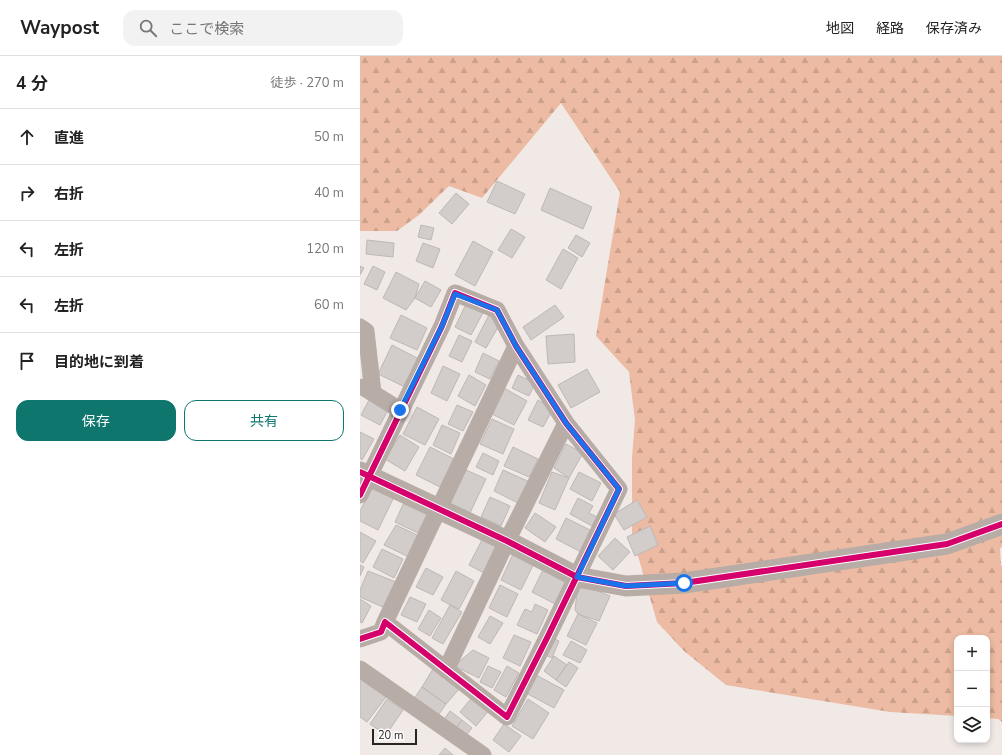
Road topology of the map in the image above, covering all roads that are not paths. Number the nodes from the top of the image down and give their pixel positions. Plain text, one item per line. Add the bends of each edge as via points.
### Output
1 (360, 327) edge
2 (516, 346) junction
3 (366, 389) edge
4 (400, 410) junction
5 (566, 423) junction
6 (365, 474) edge
7 (360, 495) edge
8 (439, 509) junction
9 (1002, 524) edge
10 (507, 541) junction
11 (577, 577) junction
12 (385, 622) junction
13 (360, 639) edge
14 (360, 669) edge
15 (446, 670) junction
16 (483, 755) edge

1 - 3 street via 366,331
2 - 4 street via 497,310 455,294
2 - 5 street
2 - 8 street
3 - 4 street
4 - 6 street
5 - 10 street
5 - 11 street via 619,489
6 - 7 street
6 - 8 street
8 - 10 street
8 - 12 street
9 - 11 street via 947,544 684,583 626,586
10 - 11 street
10 - 15 street
11 - 15 street via 507,718
12 - 13 street via 380,632
12 - 15 street
14 - 16 street

